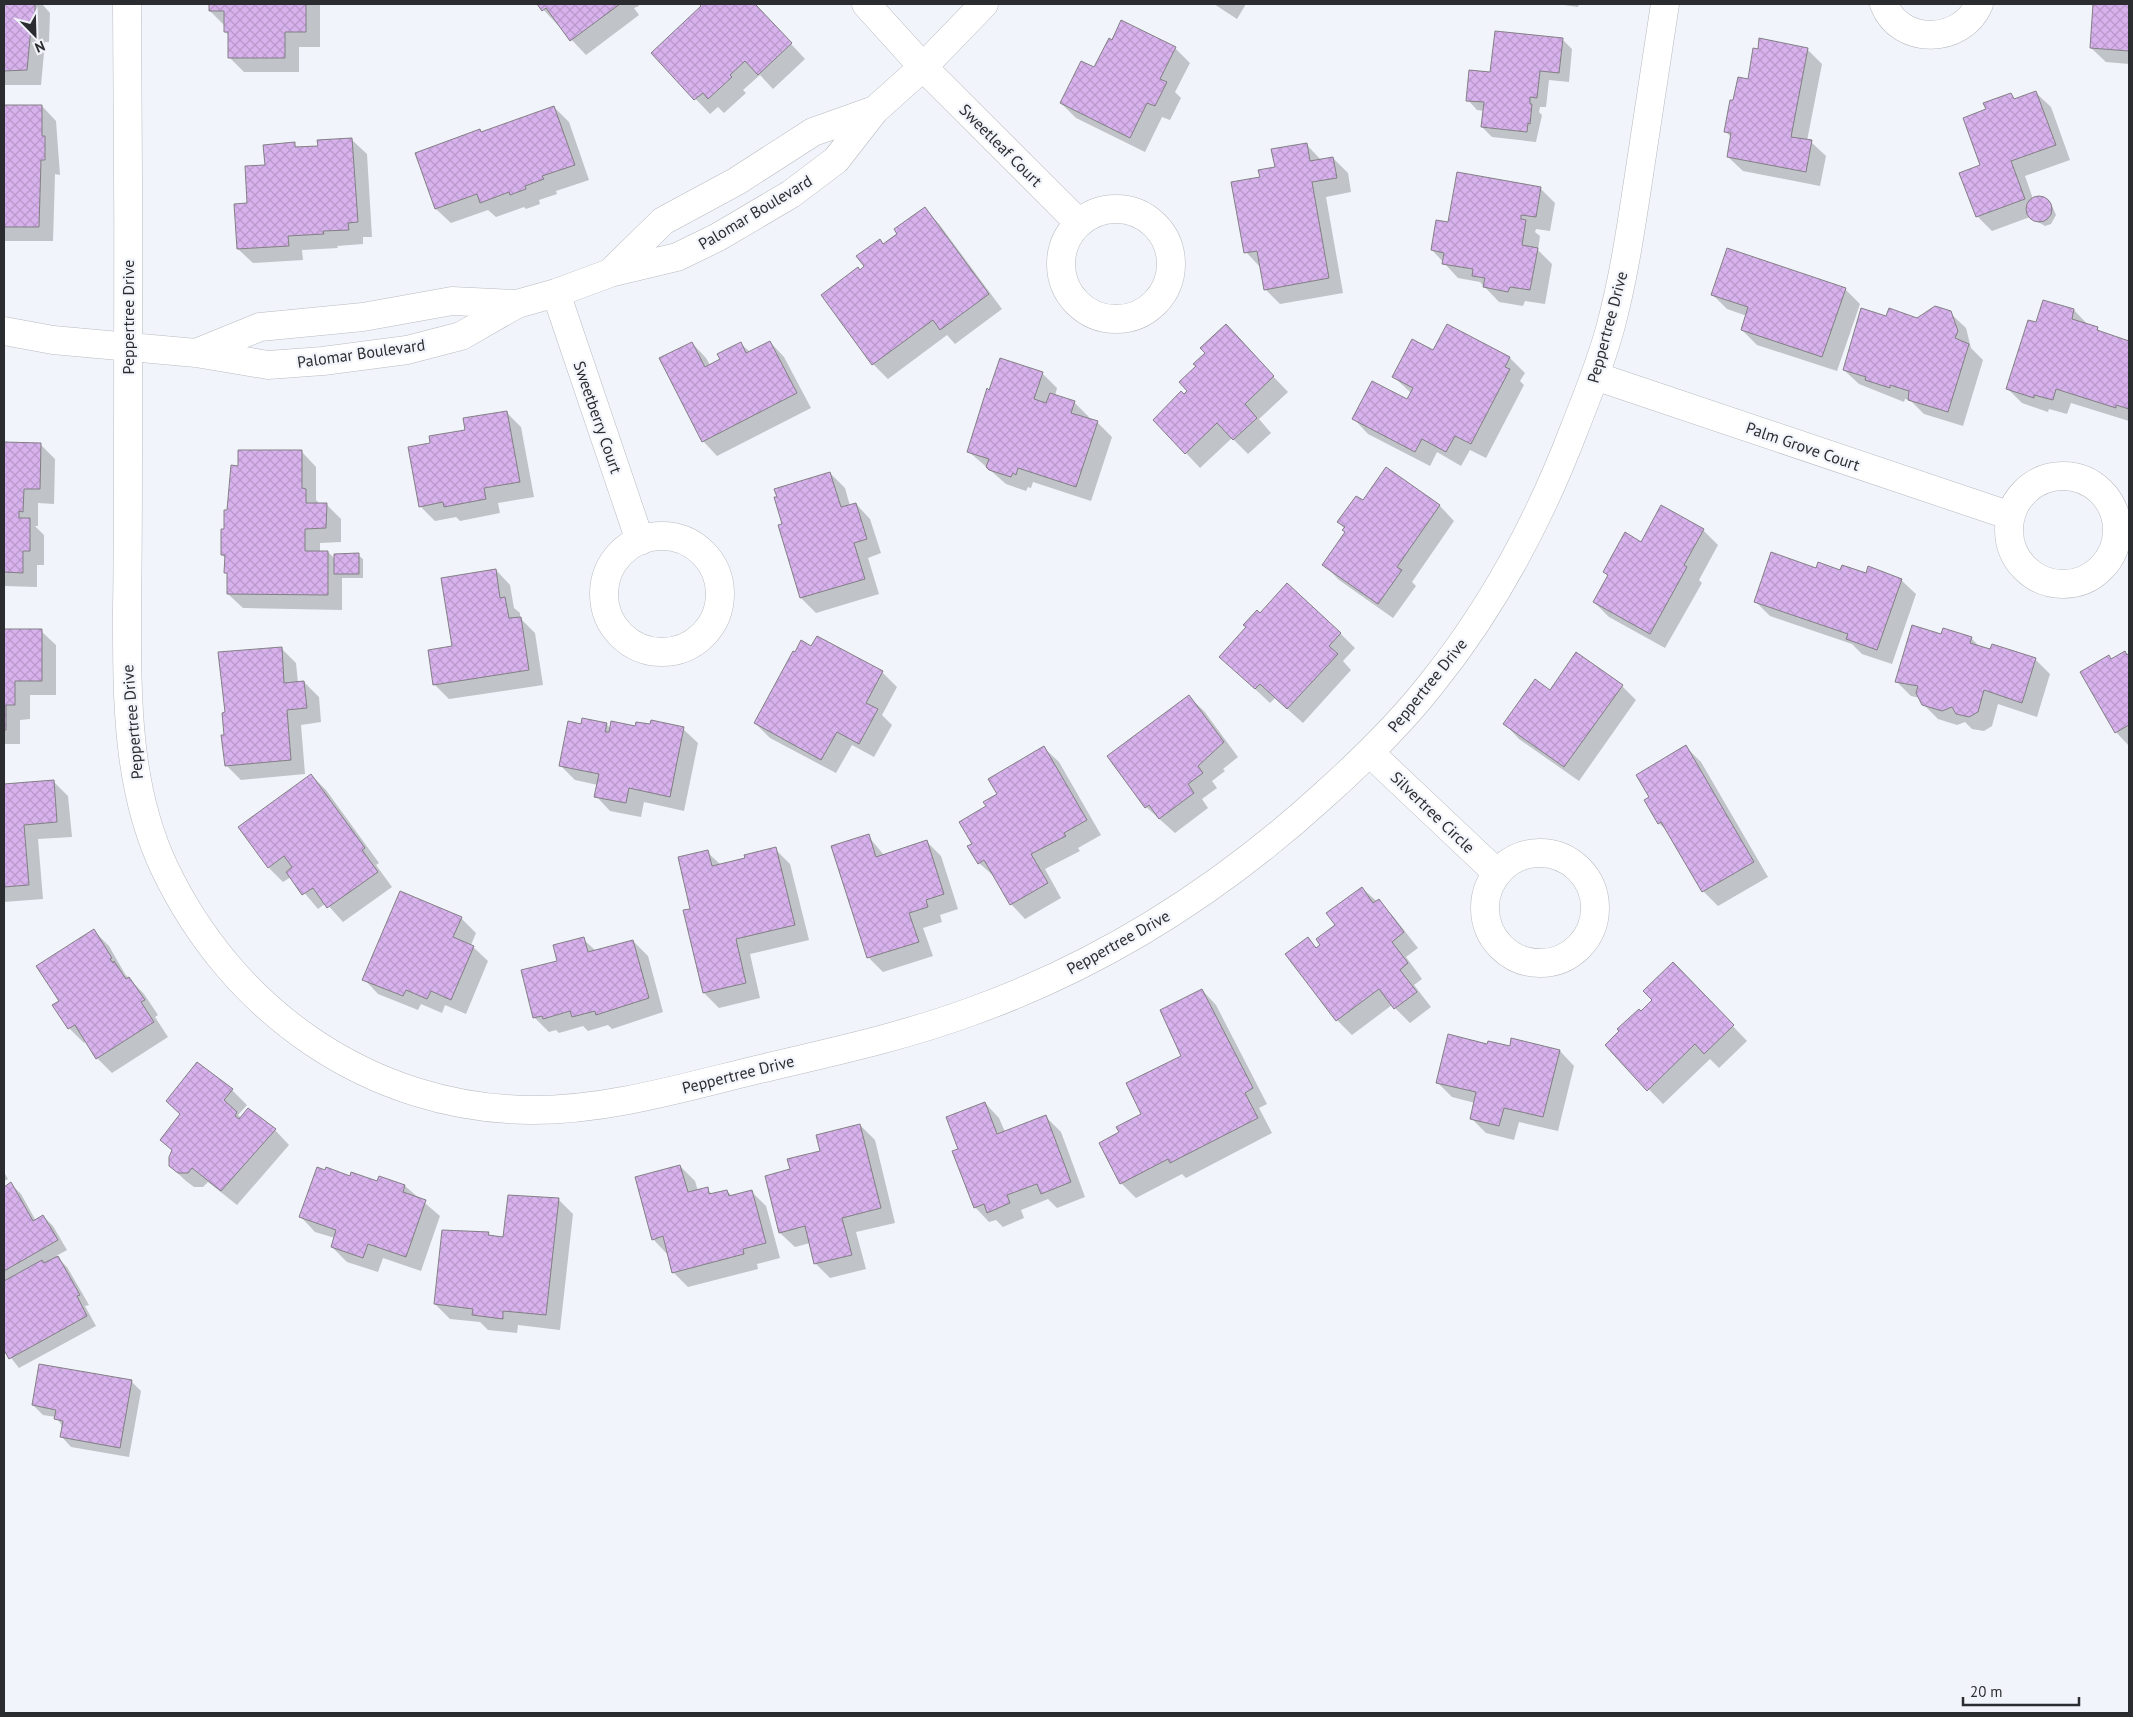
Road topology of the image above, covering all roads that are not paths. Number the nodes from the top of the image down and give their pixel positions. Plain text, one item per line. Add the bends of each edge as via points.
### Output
1 (127, 4) edge
2 (866, 4) edge
3 (984, 4) edge
4 (1665, 4) edge
5 (1884, 4) edge
6 (1979, 4) edge
7 (923, 67) junction
8 (875, 110) junction
9 (1079, 223) junction
10 (610, 273) junction
11 (556, 293) junction
12 (517, 304) junction
13 (4, 331) edge
14 (129, 347) junction
15 (196, 352) junction
16 (1595, 376) junction
17 (2011, 516) dead end
18 (640, 541) junction
19 (1370, 753) junction
20 (1496, 872) junction

1 - 14 street, Peppertree Drive
2 - 7 street, Sweetleaf Court
3 - 7 street, Palomar Boulevard
4 - 16 street, Peppertree Drive via 1626,257 1611,325
5 - 6 street via 1897,23 1912,32 1930,36 1947,33 1963,25
7 - 8 street, Palomar Boulevard
7 - 9 street, Sweetleaf Court
8 - 10 street, Palomar Boulevard via 813,132 737,181 662,221
8 - 10 street, Palomar Boulevard via 836,160 791,194 718,238 677,257
9 - 9 street via 1068,237 1062,254 1062,272 1067,289 1078,303 1092,313 1109,318 1127,318 1144,311 1159,299 1168,283 1172,265 1169,247 1161,231 1148,218 1131,210 1112,208 1094,213
10 - 11 street, Palomar Boulevard
11 - 12 street, Palomar Boulevard
11 - 18 street, Sweetberry Court
12 - 15 street, Palomar Boulevard via 452,300 363,316 260,327
12 - 15 street, Palomar Boulevard via 461,336 407,350 323,361 268,364
13 - 14 street, Palomar Boulevard via 53,340
14 - 15 street, Palomar Boulevard
14 - 19 street, Peppertree Drive via 127,668 131,748 141,804 160,859 188,913 226,964 263,1005 305,1039 345,1062 413,1091 464,1103 526,1110 584,1107 636,1099 886,1039 968,1012 1064,972 1129,939 1216,885 1294,823
16 - 17 street, Palm Grove Court
16 - 19 street, Peppertree Drive via 1563,460 1528,537 1483,615 1430,686
18 - 18 street via 623,551 611,566 605,584 605,603 611,621 622,636 637,647 655,652 674,651 692,644 707,632 716,615 721,596 718,577 709,560 678,538 658,536
19 - 20 street, Silvertree Circle
20 - 20 street via 1484,905 1486,923 1494,940 1507,953 1523,961 1541,964 1575,951 1594,921 1596,902 1591,884 1580,869 1565,858 1547,852 1528,853 1510,860

